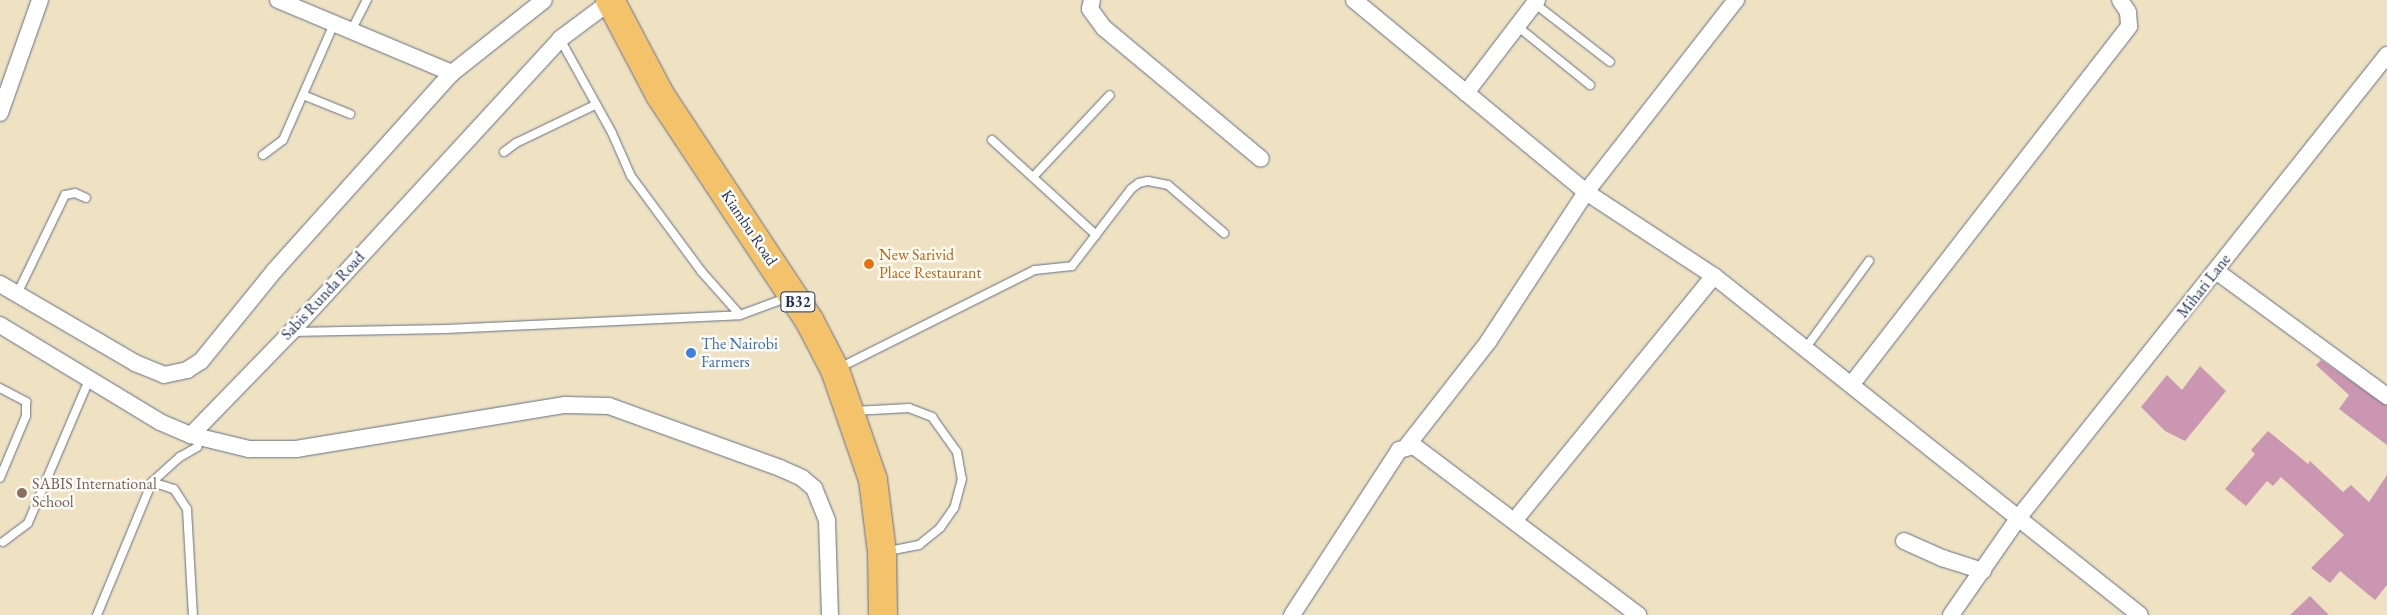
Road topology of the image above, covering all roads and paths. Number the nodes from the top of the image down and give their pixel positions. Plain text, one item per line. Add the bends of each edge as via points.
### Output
1 (40, 0) edge
2 (278, 0) edge
3 (367, 0) edge
4 (544, 0) edge
5 (610, 0) edge
6 (1092, 0) edge
7 (1354, 0) edge
8 (1736, 0) edge
9 (2120, 0) edge
10 (1536, 2) edge
11 (334, 24) junction
12 (1517, 26) junction
13 (351, 32) junction
14 (560, 39) junction
15 (2387, 55) edge
16 (1610, 62) dead end
17 (452, 73) junction
18 (1590, 85) dead end
19 (1466, 93) junction
20 (303, 95) junction
21 (1110, 95) dead end
22 (595, 105) junction
23 (0, 114) edge
24 (350, 114) dead end
25 (992, 140) dead end
26 (504, 152) dead end
27 (263, 155) dead end
28 (1261, 159) dead end
29 (1033, 177) junction
30 (1586, 192) junction
31 (86, 198) dead end
32 (1224, 233) dead end
33 (1096, 235) junction
34 (1869, 262) dead end
35 (2216, 271) junction
36 (1714, 276) junction
37 (0, 284) edge
38 (17, 294) junction
39 (793, 296) junction
40 (740, 315) junction
41 (0, 325) edge
42 (291, 332) junction
43 (1805, 348) junction
44 (835, 370) junction
45 (89, 380) junction
46 (1851, 385) junction
47 (0, 388) edge
48 (2387, 396) edge
49 (850, 411) junction
50 (195, 436) junction
51 (1406, 447) junction
52 (0, 478) edge
53 (152, 482) junction
54 (2020, 517) junction
55 (1514, 521) junction
56 (1904, 541) dead end
57 (3, 542) dead end
58 (882, 552) junction
59 (1983, 571) junction
60 (97, 615) edge
61 (193, 615) edge
62 (830, 615) edge
63 (883, 615) edge
64 (1292, 615) edge
65 (1638, 615) edge
66 (1952, 615) edge
67 (2140, 615) edge

1 - 23 street
2 - 11 street
3 - 13 lane
4 - 17 street
5 - 14 street, Sabis Runda Road
5 - 39 highway, Kiambu Road / B32 via 660,95
6 - 28 street via 1090,9 1104,28
7 - 19 street
8 - 30 street
9 - 46 street via 2128,12 2129,26
10 - 12 street
10 - 16 lane
11 - 13 street
11 - 20 lane
12 - 18 lane
12 - 19 street
13 - 17 street
14 - 22 lane
14 - 42 street, Sabis Runda Road
15 - 35 street, Mihari Lane
17 - 38 street via 275,270 201,361 187,370 164,375 135,363
19 - 30 street
20 - 24 lane
20 - 27 lane via 283,140
21 - 29 lane
22 - 26 lane
22 - 40 lane via 631,176 701,271
25 - 29 lane
29 - 33 lane
30 - 36 street
30 - 51 street via 1488,342
31 - 38 lane via 75,193 65,195
32 - 33 lane via 1168,185 1148,180 1131,189
33 - 44 lane via 1072,266 1035,270
34 - 43 lane
35 - 48 street
35 - 54 street, Mihari Lane
36 - 43 street
36 - 55 street
37 - 38 street
39 - 40 lane
39 - 44 highway, Kiambu Road / B32
40 - 42 lane via 446,329
41 - 45 street
42 - 50 street, Sabis Runda Road
43 - 46 street
44 - 49 highway, Kiambu Road / B32
45 - 50 street via 160,422
45 - 57 lane via 28,523
46 - 54 street
47 - 52 lane via 26,402 26,416
49 - 58 highway, Kiambu Road / B32 via 872,480
49 - 58 lane via 909,408 932,417 956,452 962,479 954,508 940,528 919,545
50 - 53 lane via 196,447
50 - 62 street via 249,449 296,449 566,405 609,406 780,468 802,478 814,488 828,521
51 - 55 street via 1414,446
51 - 64 street via 1399,450
53 - 60 lane
53 - 61 lane via 174,489 187,509
54 - 59 street, Mihari Lane
54 - 67 street
55 - 65 street
56 - 59 street
58 - 63 highway, Kiambu Road / B32
59 - 66 street, Mihari Lane

